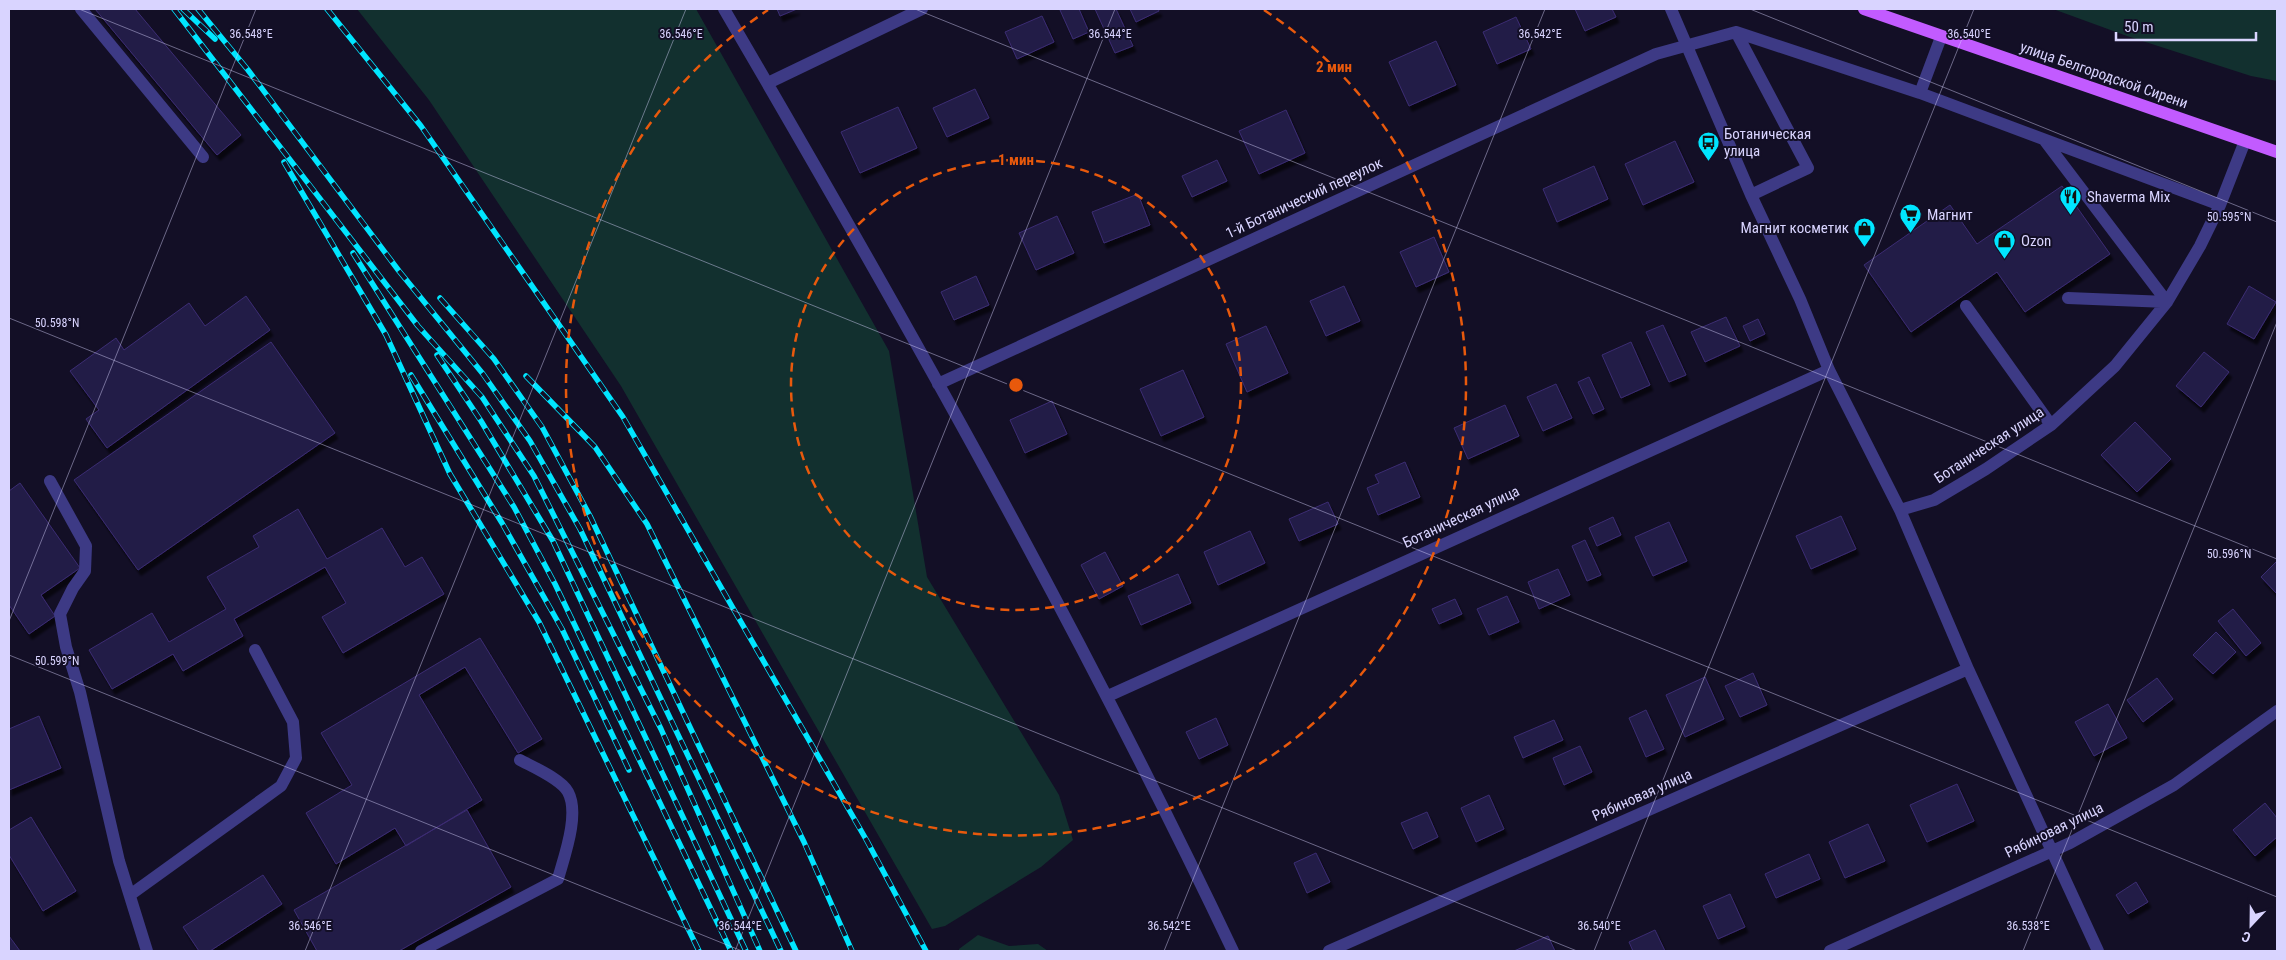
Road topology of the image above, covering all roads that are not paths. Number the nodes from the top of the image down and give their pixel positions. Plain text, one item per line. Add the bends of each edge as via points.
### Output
1 (81, 9) edge
2 (724, 9) edge
3 (922, 9) edge
4 (1671, 9) edge
5 (1864, 9) edge
6 (1736, 32) junction
7 (1941, 37) junction
8 (1685, 45) junction
9 (768, 83) junction
10 (1920, 92) junction
11 (2045, 140) junction
12 (2245, 141) junction
13 (2277, 152) edge
14 (203, 157) dead end
15 (1751, 195) junction
16 (2220, 205) junction
17 (2068, 298) dead end
18 (2167, 302) junction
19 (1966, 306) dead end
20 (1829, 370) junction
21 (938, 384) junction
22 (2051, 425) junction
23 (50, 481) dead end
24 (1900, 510) junction
25 (255, 650) dead end
26 (1968, 669) junction
27 (1108, 696) junction
28 (2277, 711) edge
29 (520, 760) dead end
30 (2053, 851) junction
31 (130, 895) junction
32 (147, 951) edge
33 (421, 951) edge
34 (1233, 951) edge
35 (1329, 951) edge
36 (1830, 951) edge
37 (2098, 951) edge

1 - 14 street
2 - 9 street
3 - 9 street
4 - 8 street
5 - 7 main road, улица Белгородской Сирени
6 - 8 street, 1-й Ботанический переулок
6 - 10 street
6 - 15 street via 1808,168
7 - 10 street
7 - 12 main road, улица Белгородской Сирени
8 - 15 street
8 - 21 street, 1-й Ботанический переулок via 1656,54
9 - 21 street
10 - 11 street
11 - 16 street
11 - 18 street
12 - 13 main road, улица Белгородской Сирени
12 - 16 street, Ботаническая улица
15 - 20 street
16 - 18 street, Ботаническая улица
17 - 18 street
18 - 22 street, Ботаническая улица via 2115,366
19 - 22 street
20 - 24 street
20 - 27 street, Ботаническая улица
21 - 27 street
22 - 24 street, Ботаническая улица via 1934,500
23 - 31 street via 86,546 85,571 60,614
24 - 26 street
25 - 31 street via 293,722 296,758 281,786
26 - 30 street
26 - 35 street, Рябиновая улица
27 - 34 street
28 - 30 street, Рябиновая улица via 2174,785
29 - 33 street via 555,780 568,792 573,820 558,879
30 - 36 street, Рябиновая улица
30 - 37 street
31 - 32 street

